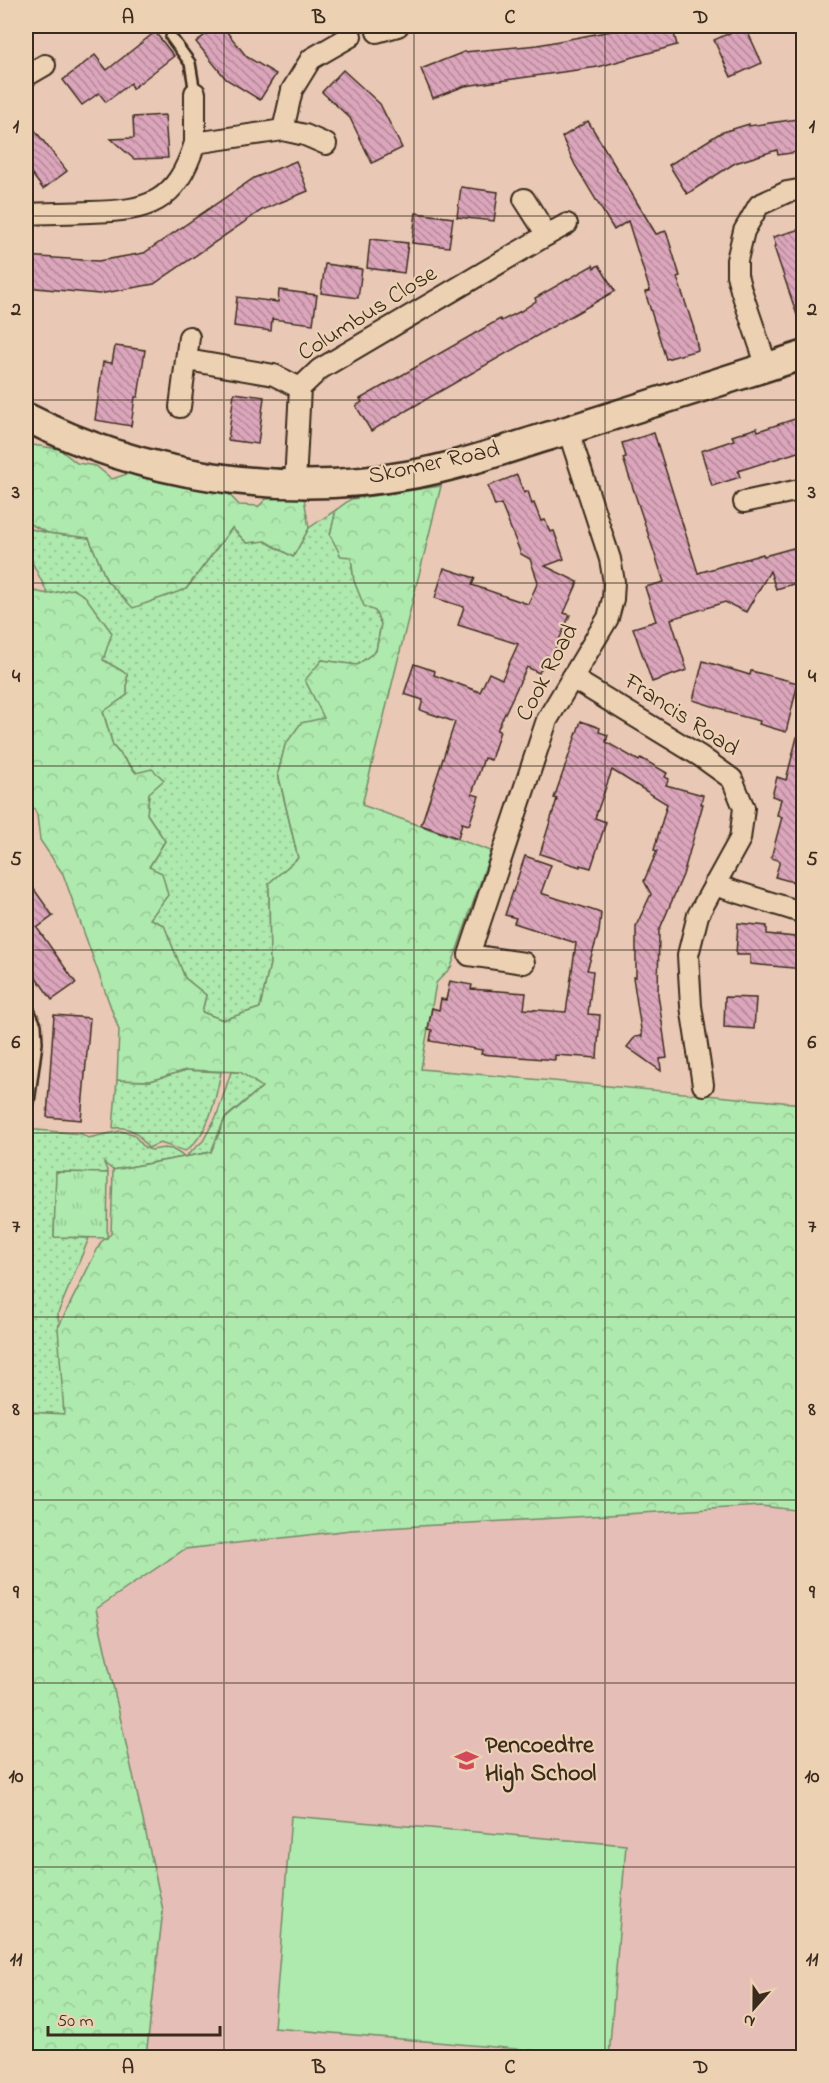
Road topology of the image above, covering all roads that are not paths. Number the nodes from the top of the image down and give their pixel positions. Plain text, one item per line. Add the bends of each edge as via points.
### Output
1 (398, 26) edge
2 (377, 32) dead end
3 (351, 36) dead end
4 (171, 37) dead end
5 (45, 64) dead end
6 (26, 76) edge
7 (195, 93) joint
8 (284, 130) junction
9 (195, 143) junction
10 (326, 144) dead end
11 (804, 189) edge
12 (524, 199) dead end
13 (26, 214) edge
14 (567, 224) dead end
15 (547, 235) junction
16 (189, 337) dead end
17 (804, 355) edge
18 (187, 360) junction
19 (767, 367) junction
20 (300, 388) junction
21 (180, 407) dead end
22 (26, 417) edge
23 (568, 430) junction
24 (295, 483) junction
25 (804, 489) edge
26 (744, 502) dead end
27 (572, 678) junction
28 (714, 885) junction
29 (804, 913) edge
30 (524, 963) dead end
31 (26, 1004) edge
32 (703, 1086) dead end
33 (29, 1102) dead end

1 - 2 street
3 - 8 street via 311,59 292,90
4 - 7 lane via 190,63
5 - 6 street
7 - 9 street
8 - 9 street
8 - 10 street
9 - 13 street via 182,177 147,206 114,212
11 - 19 street via 759,205 744,231 737,260 741,290
12 - 15 street
14 - 15 street, Columbus Close
15 - 20 street, Columbus Close via 320,369
16 - 18 street
17 - 19 street, Skomer Road
18 - 20 street via 274,375
18 - 21 street
19 - 23 street, Skomer Road
20 - 24 street, Columbus Close
22 - 24 street, Skomer Road via 97,448 154,465 226,478
23 - 24 street, Skomer Road via 409,475
23 - 27 street, Cook Road via 614,582 608,618
25 - 26 street
27 - 28 street, Francis Road via 732,779 744,808 740,839
27 - 30 street, Cook Road via 548,720 469,955
28 - 29 street
28 - 32 street, Francis Road via 698,915 688,955
31 - 33 lane via 36,1025 37,1043

